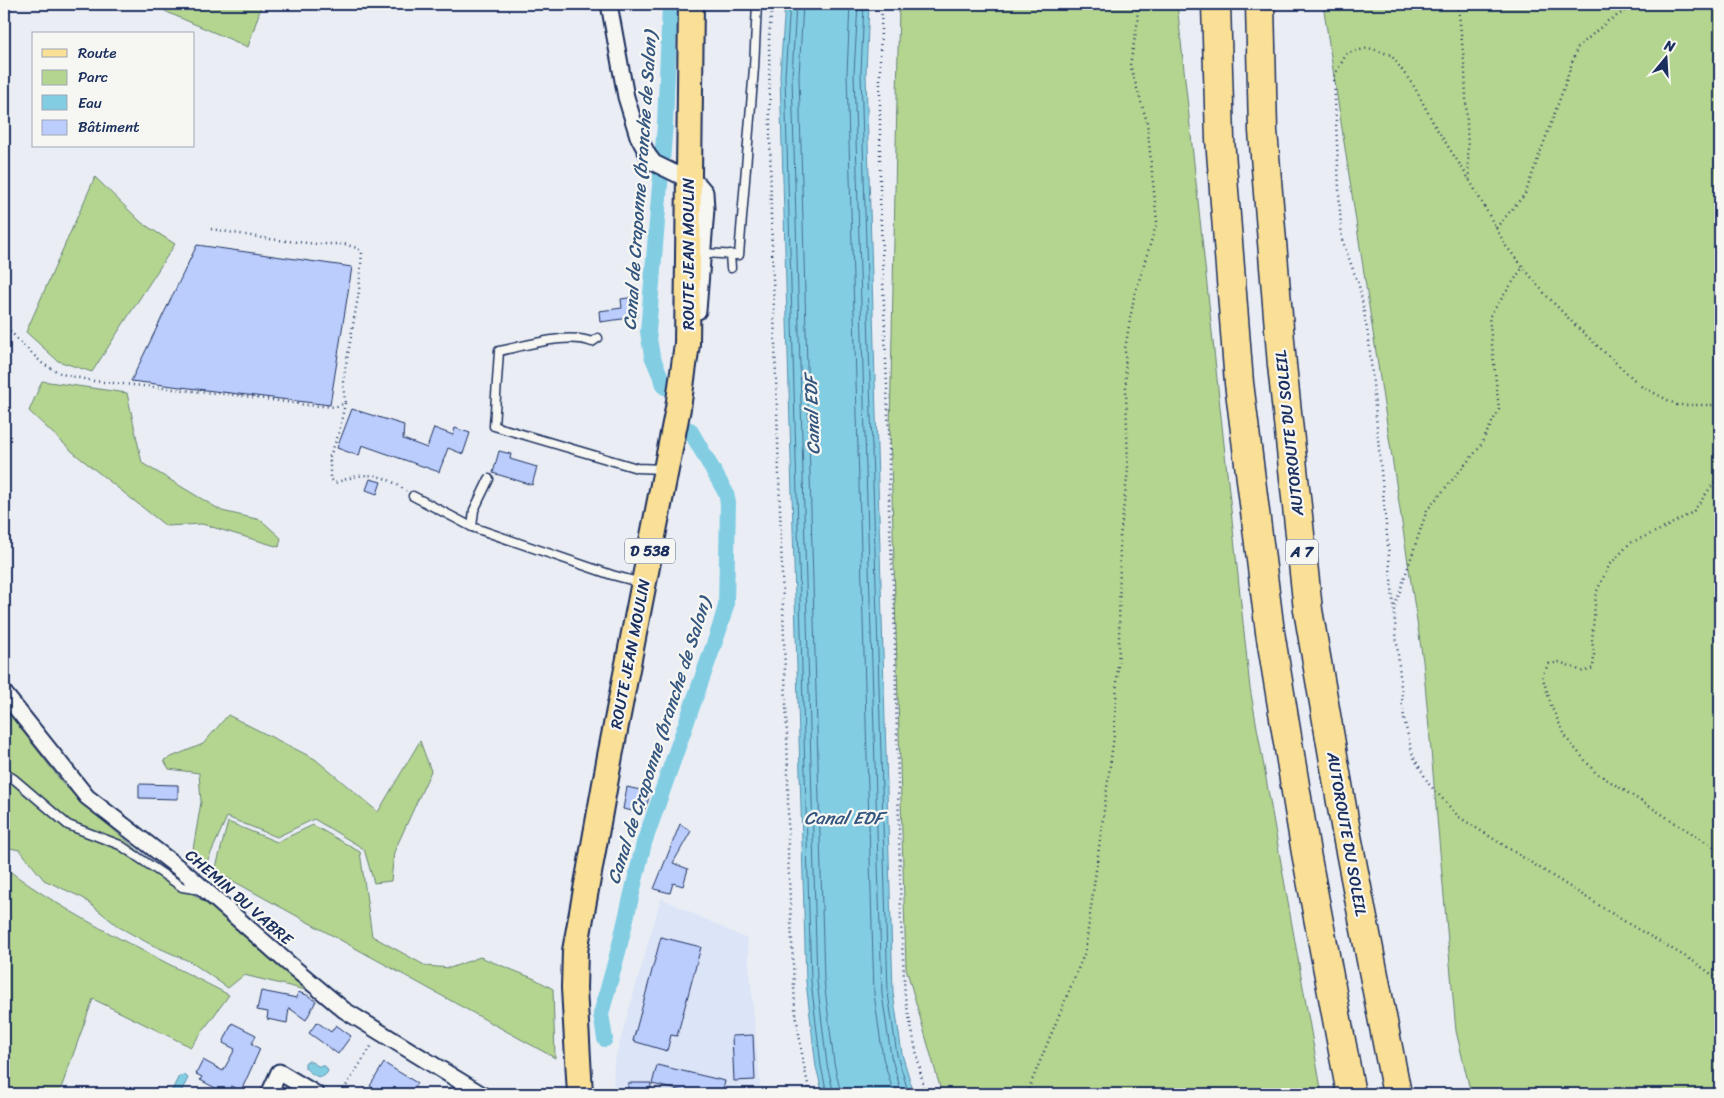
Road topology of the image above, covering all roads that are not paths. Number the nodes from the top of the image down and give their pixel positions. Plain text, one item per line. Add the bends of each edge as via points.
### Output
1 (610, 4) edge
2 (691, 4) edge
3 (757, 4) edge
4 (1216, 4) edge
5 (1260, 4) edge
6 (679, 176) junction
7 (702, 253) junction
8 (730, 254) junction
9 (730, 268) dead end
10 (598, 338) dead end
11 (683, 375) junction
12 (666, 469) junction
13 (489, 479) dead end
14 (413, 496) road end
15 (472, 527) junction
16 (644, 584) junction
17 (4, 693) edge
18 (4, 773) edge
19 (206, 890) junction
20 (1394, 1083) edge
21 (269, 1094) edge
22 (316, 1094) edge
23 (480, 1094) edge
24 (580, 1094) edge
25 (1351, 1094) edge
26 (1408, 1094) edge

1 - 6 street via 626,97 638,136 654,163
2 - 6 main road, ROUTE JEAN MOULIN / D 538
3 - 8 lane via 739,255
4 - 25 highway, A 7 via 1220,139 1239,383 1272,642 1306,853
5 - 20 highway, AUTOROUTE DU SOLEIL / A 7 via 1263,132 1282,365 1308,610
6 - 7 street via 699,185 705,192
6 - 11 main road, ROUTE JEAN MOULIN / D 538 via 687,344
7 - 8 lane
7 - 11 street via 697,328
8 - 9 lane
10 - 12 lane via 592,342 582,338 552,340 499,350 494,426 637,468
11 - 12 main road, ROUTE JEAN MOULIN / D 538
12 - 16 main road, ROUTE JEAN MOULIN / D 538
13 - 15 lane via 474,510
14 - 15 lane
15 - 16 lane
16 - 24 main road, ROUTE JEAN MOULIN / D 538 via 575,951
17 - 19 street, CHEMIN DU VABRE via 87,796
18 - 19 lane via 68,825 120,845 182,888
19 - 23 street, CHEMIN DU VABRE via 344,1010
20 - 26 highway
21 - 22 street via 279,1072

